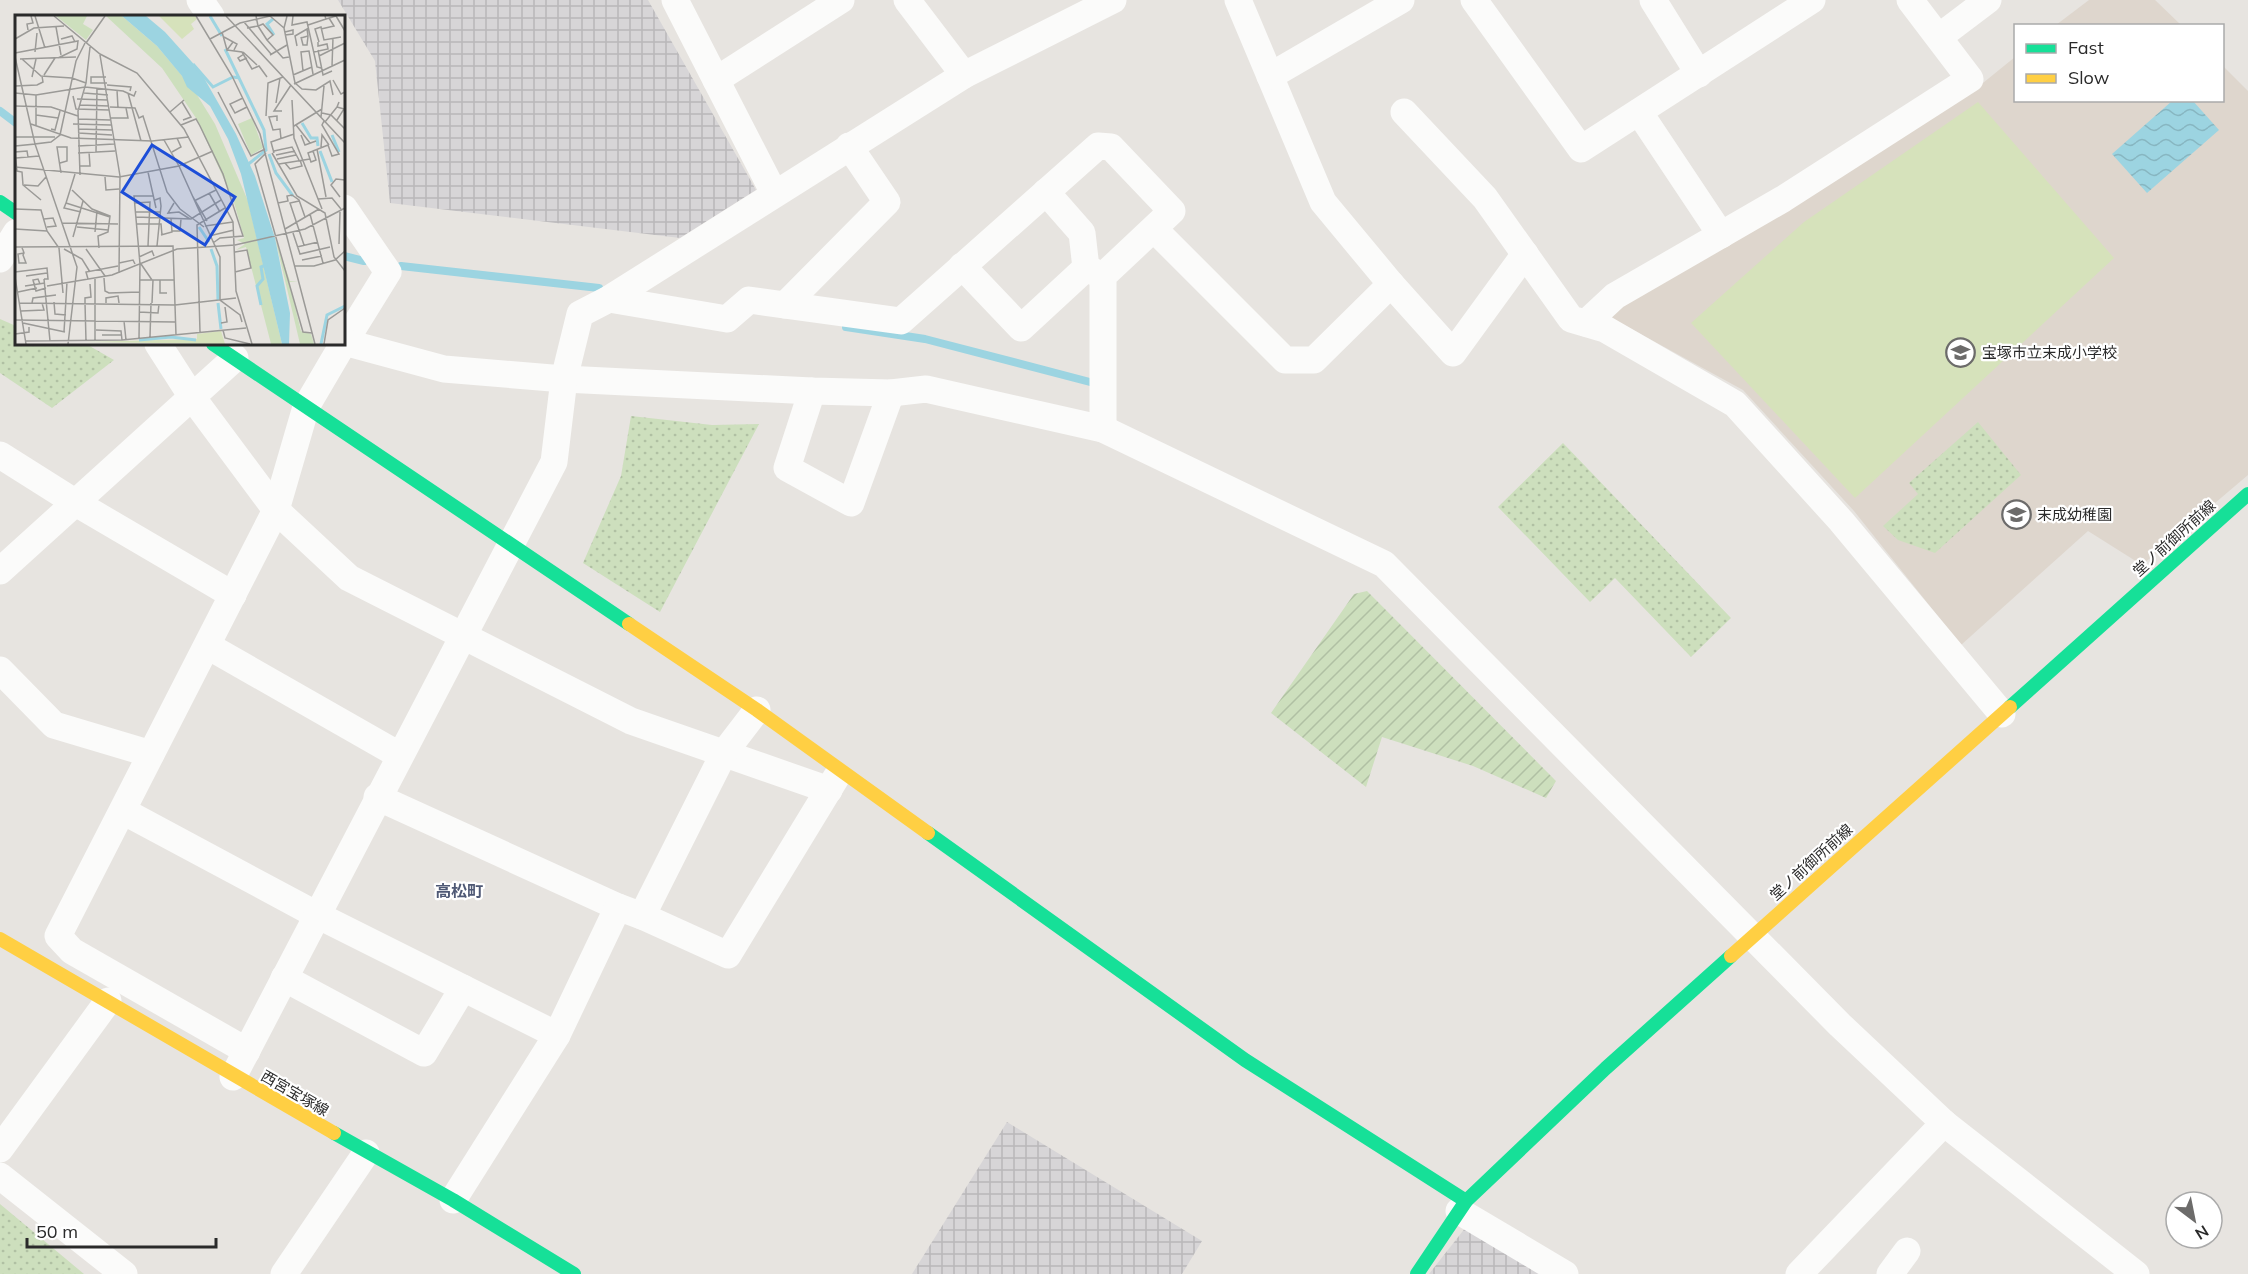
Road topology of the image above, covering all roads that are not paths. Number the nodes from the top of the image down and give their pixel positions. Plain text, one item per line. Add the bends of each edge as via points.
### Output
1 (200, 0) edge
2 (675, 0) edge
3 (841, 0) edge
4 (907, 0) edge
5 (1113, 0) edge
6 (1238, 0) edge
7 (1401, 0) edge
8 (1474, 0) edge
9 (1653, 0) edge
10 (1812, 0) edge
11 (1910, 0) edge
12 (1988, 0) edge
13 (210, 15) edge
14 (1939, 37) junction
15 (1699, 74) junction
16 (964, 75) junction
17 (1270, 76) junction
18 (716, 80) junction
19 (1404, 112) dead end
20 (1639, 112) junction
21 (849, 146) junction
22 (1046, 192) junction
23 (774, 194) junction
24 (0, 202) edge
25 (345, 209) edge
26 (15, 212) edge
27 (1154, 229) junction
28 (15, 235) edge
29 (1721, 235) junction
30 (1525, 254) junction
31 (0, 259) edge
32 (962, 266) junction
33 (1094, 272) junction
34 (1390, 284) junction
35 (609, 299) junction
36 (785, 305) junction
37 (1586, 323) junction
38 (345, 341) edge
39 (345, 343) edge
40 (159, 345) edge
41 (343, 345) edge
42 (224, 351) edge
43 (564, 379) junction
44 (812, 391) junction
45 (891, 393) junction
46 (192, 397) junction
47 (306, 406) junction
48 (1102, 429) junction
49 (0, 455) edge
50 (2248, 494) edge
51 (76, 503) junction
52 (276, 510) junction
53 (511, 542) junction
54 (0, 571) edge
55 (233, 595) junction
56 (461, 637) junction
57 (208, 646) junction
58 (0, 670) edge
59 (757, 710) junction
60 (2002, 714) junction
61 (724, 753) junction
62 (152, 754) junction
63 (399, 755) junction
64 (835, 780) junction
65 (377, 797) junction
66 (123, 811) junction
67 (630, 912) junction
68 (317, 915) junction
69 (1751, 938) junction
70 (0, 939) edge
71 (284, 978) junction
72 (463, 988) junction
73 (108, 1002) junction
74 (556, 1035) junction
75 (247, 1051) junction
76 (233, 1077) junction
77 (1944, 1123) junction
78 (0, 1149) edge
79 (366, 1153) junction
80 (0, 1176) edge
81 (453, 1200) junction
82 (1463, 1206) junction
83 (1907, 1251) dead end
84 (124, 1274) edge
85 (284, 1274) edge
86 (574, 1274) edge
87 (1417, 1274) edge
88 (1565, 1274) edge
89 (1799, 1274) edge
90 (1890, 1274) edge
91 (2136, 1274) edge

1 - 13 street
2 - 18 street
3 - 18 street
4 - 16 street
5 - 16 street
6 - 17 street
7 - 17 street
8 - 20 street via 1581,149
9 - 15 street
10 - 15 street
11 - 14 street
12 - 14 street
14 - 29 street via 1970,79
15 - 20 street
16 - 21 street
17 - 34 street via 1323,202
18 - 23 street
19 - 30 street via 1485,198
20 - 29 street
21 - 23 street
21 - 36 street via 887,202
22 - 27 street via 1098,146 1111,147 1172,211
22 - 32 street
22 - 33 street via 1082,233
23 - 35 street
24 - 26 street
25 - 38 street via 388,272
27 - 33 street
27 - 34 street via 1286,360 1314,360
28 - 31 street
29 - 37 street via 1615,296
30 - 34 street via 1454,353
30 - 37 street via 1571,319
32 - 33 street via 1021,328
32 - 36 street via 900,321
33 - 48 street
35 - 36 street via 727,319 749,300
35 - 43 street via 580,314
37 - 60 street via 1605,329 1735,404 1841,521
39 - 43 street via 444,369
40 - 46 street
41 - 47 street
42 - 46 street
42 - 47 street
43 - 44 street
43 - 53 street via 554,462
44 - 45 street
44 - 45 street via 787,468 851,503
45 - 48 street via 926,390
46 - 51 street
46 - 52 street
47 - 52 street
47 - 53 street
48 - 69 street via 1384,564
49 - 51 street
50 - 60 street, 堂ノ前御所前線
51 - 54 street
51 - 55 street
52 - 55 street
52 - 56 street via 349,578
53 - 56 street
53 - 59 street
55 - 57 street
56 - 61 street via 631,721
56 - 63 street
57 - 62 street
57 - 63 street
58 - 62 street via 54,725
59 - 61 street
59 - 64 street
60 - 69 street, 堂ノ前御所前線
61 - 64 street
61 - 67 street
62 - 66 street
63 - 65 street
64 - 67 street via 728,955
64 - 82 street
65 - 67 street
65 - 68 street
66 - 68 street
66 - 75 street via 58,936 72,951
67 - 74 street
68 - 71 street
68 - 72 street
69 - 77 street
69 - 82 street, 堂ノ前御所前線 via 1606,1068
70 - 73 street, 西宮宝塚線
71 - 72 street via 424,1053
71 - 75 street
72 - 74 street
73 - 76 street, 西宮宝塚線
73 - 78 street
74 - 81 street
75 - 76 street
76 - 79 street, 西宮宝塚線
77 - 89 street
77 - 91 street
79 - 81 street, 西宮宝塚線
79 - 85 street
80 - 84 street
81 - 86 street, 西宮宝塚線
82 - 87 street, 堂ノ前御所前線
82 - 88 street
83 - 90 street

